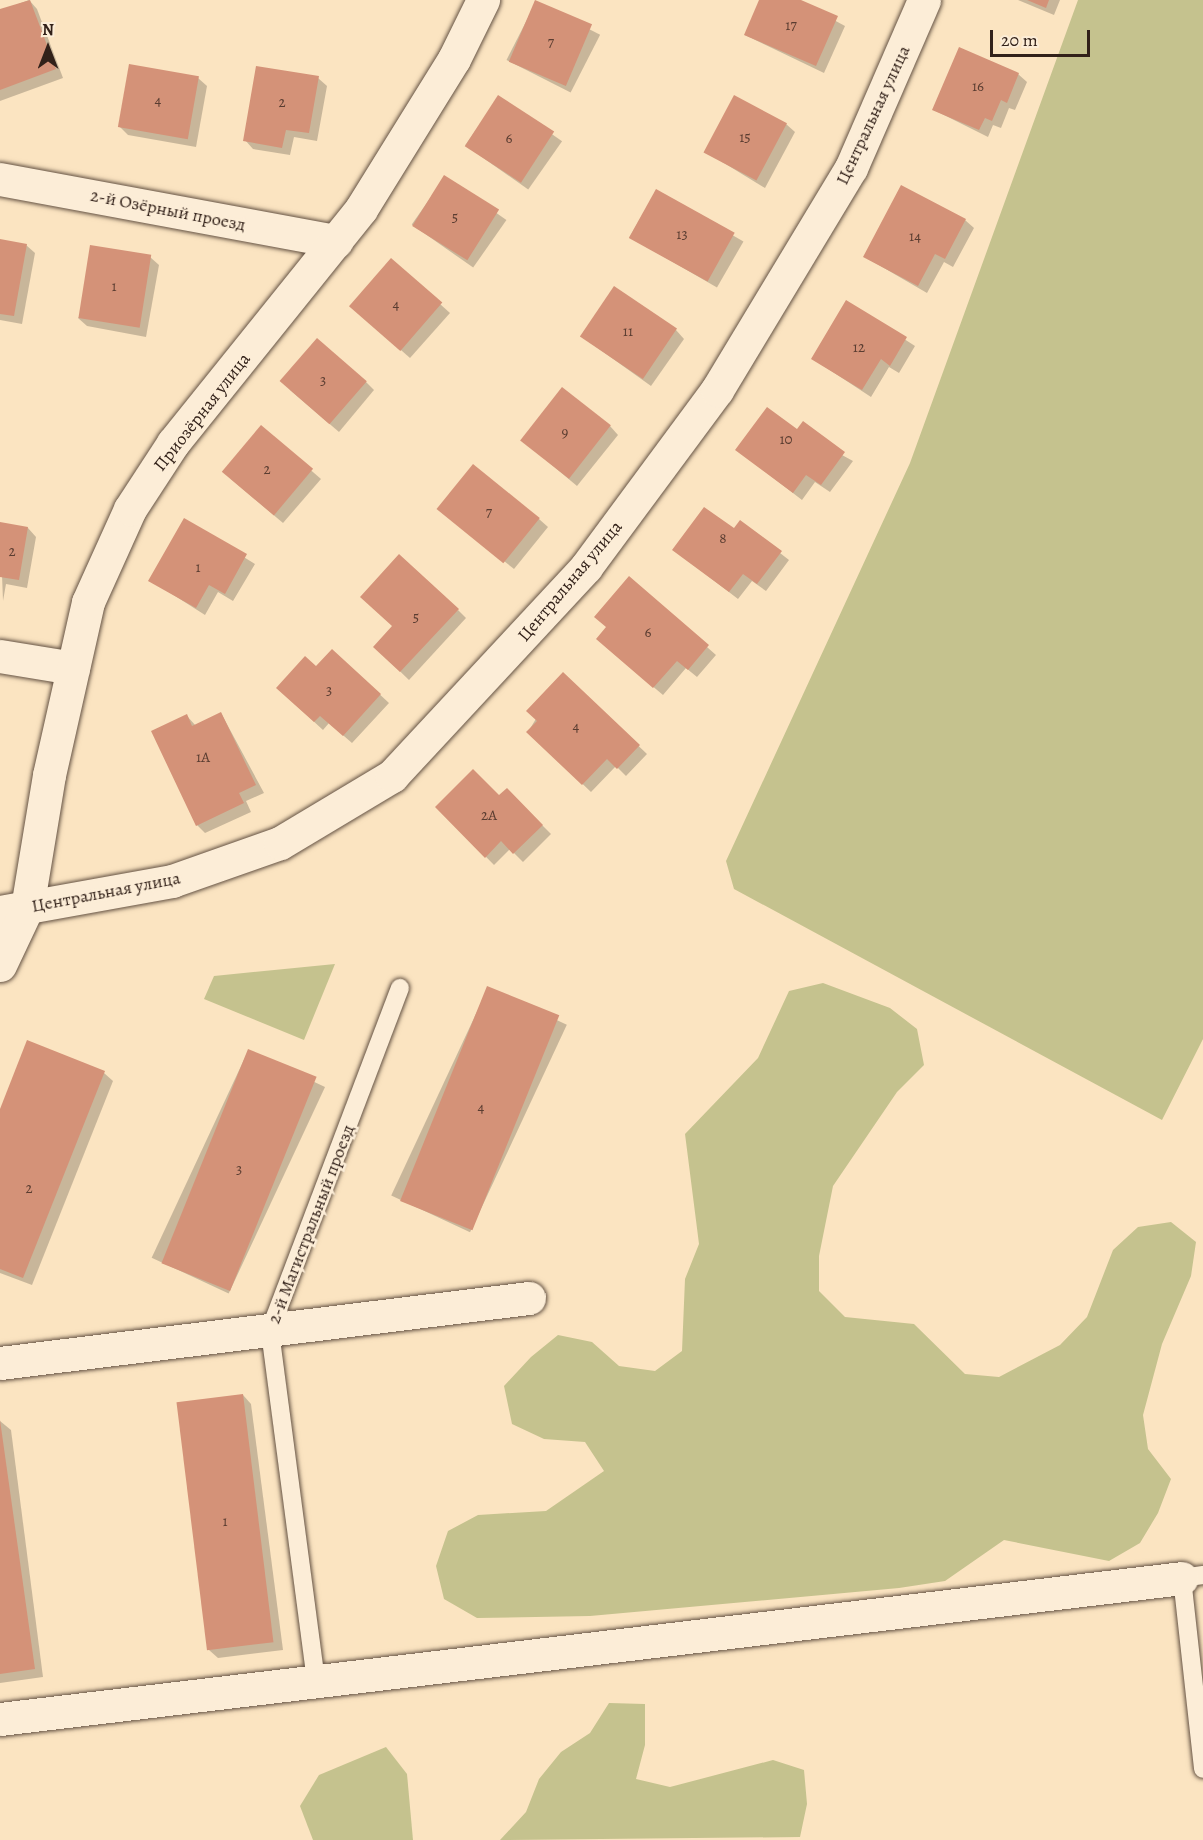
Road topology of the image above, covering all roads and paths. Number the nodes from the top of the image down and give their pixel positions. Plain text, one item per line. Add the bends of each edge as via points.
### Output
1 (483, 0) edge
2 (924, 0) edge
3 (0, 179) edge
4 (336, 241) junction
5 (0, 656) edge
6 (73, 668) junction
7 (13, 910) edge
8 (0, 965) edge
9 (400, 988) dead end
10 (529, 1298) dead end
11 (270, 1330) junction
12 (0, 1363) edge
13 (1192, 1576) edge
14 (316, 1682) junction
15 (0, 1719) edge
16 (1203, 1769) edge

1 - 4 street, Приозёрная улица via 454,59
2 - 7 street, Центральная улица via 851,168 717,390 586,567 392,776 280,843 172,881
3 - 4 street, 2-й Озёрный проезд
4 - 6 street, Приозёрная улица via 173,443 130,509 88,602
5 - 6 street
6 - 7 street, Приозёрная улица
7 - 8 street, Приозёрная улица
9 - 11 lane, 2-й Магистральный проезд
10 - 11 street
11 - 12 street
11 - 14 lane, 2-й Магистральный проезд
13 - 14 street
13 - 16 lane
14 - 15 street

